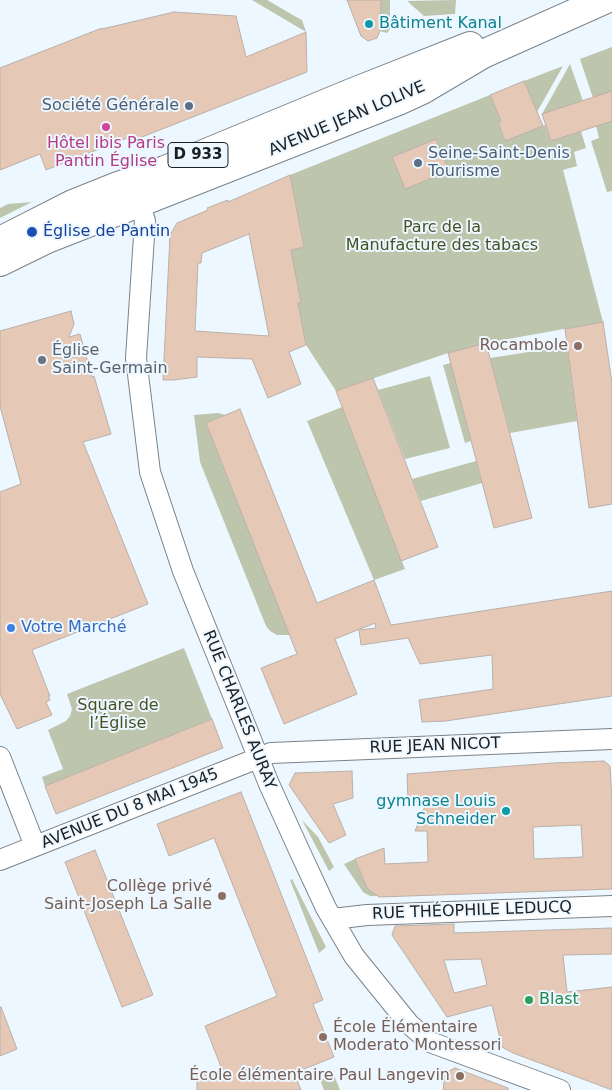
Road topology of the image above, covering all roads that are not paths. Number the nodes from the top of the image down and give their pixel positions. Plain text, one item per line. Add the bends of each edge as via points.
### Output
1 (604, 0) edge
2 (136, 192) junction
3 (0, 241) edge
4 (0, 262) edge
5 (612, 739) edge
6 (0, 757) edge
7 (259, 758) junction
8 (35, 846) junction
9 (0, 860) edge
10 (612, 906) edge
11 (333, 919) junction
12 (560, 1090) edge

1 - 2 main road, AVENUE JEAN LOLIVE / D 933 via 483,41 359,90 164,170
2 - 3 main road, AVENUE JEAN LOLIVE / D 933 via 73,204
2 - 4 main road, AVENUE JEAN LOLIVE / D 933
2 - 7 street, RUE CHARLES AURAY via 145,221 136,358 150,472 183,571
5 - 7 street, RUE JEAN NICOT via 287,752
6 - 8 street
7 - 8 street, AVENUE DU 8 MAI 1945
7 - 11 street, RUE CHARLES AURAY
8 - 9 street, AVENUE DU 8 MAI 1945
10 - 11 street, RUE THÉOPHILE LEDUCQ
11 - 12 street, RUE CHARLES AURAY via 354,956 409,1024 430,1042

